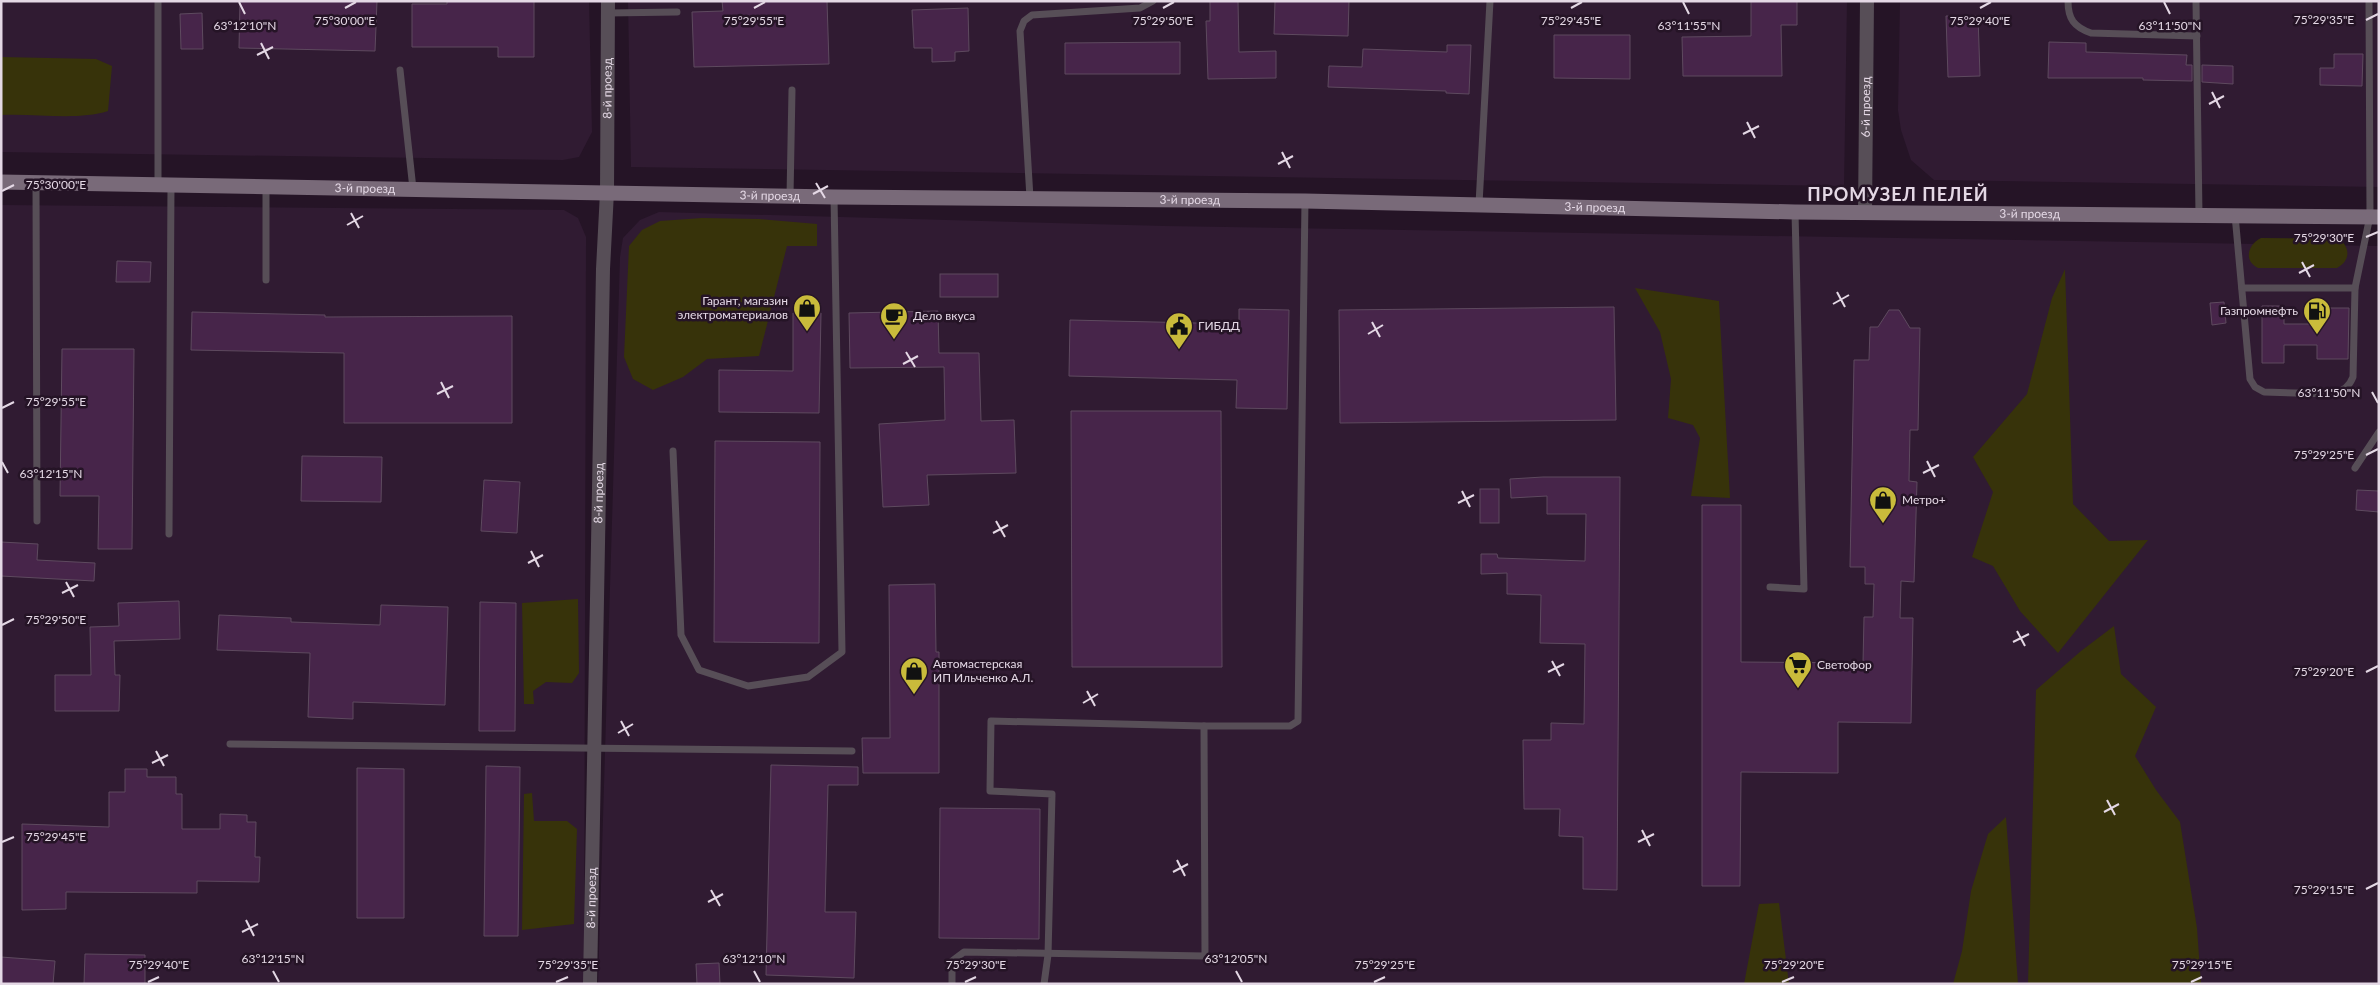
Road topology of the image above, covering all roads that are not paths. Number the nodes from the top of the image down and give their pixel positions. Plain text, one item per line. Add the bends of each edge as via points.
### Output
1 (158, 1) edge
2 (1153, 1) edge
3 (1490, 1) edge
4 (1867, 1) edge
5 (2068, 1) edge
6 (2196, 1) edge
7 (2369, 1) edge
8 (608, 7) edge
9 (677, 12) dead end
10 (2197, 36) junction
11 (400, 70) dead end
12 (792, 90) dead end
13 (1, 182) edge
14 (36, 183) junction
15 (165, 185) junction
16 (266, 187) junction
17 (413, 190) junction
18 (607, 192) junction
19 (790, 196) junction
20 (834, 197) junction
21 (1030, 198) junction
22 (1305, 200) junction
23 (1479, 204) junction
24 (1795, 212) junction
25 (1865, 213) junction
26 (2199, 215) junction
27 (2235, 215) junction
28 (2375, 216) edge
29 (266, 280) dead end
30 (2242, 288) junction
31 (2355, 288) junction
32 (2379, 432) edge
33 (673, 450) dead end
34 (2355, 468) dead end
35 (37, 521) dead end
36 (169, 534) dead end
37 (1770, 587) dead end
38 (1204, 726) junction
39 (230, 744) dead end
40 (593, 747) junction
41 (852, 751) dead end
42 (1048, 955) junction
43 (590, 984) edge
44 (952, 984) edge
45 (1044, 984) edge

1 - 15 lane
2 - 21 lane via 1140,8 1032,15 1024,21 1020,31
3 - 23 lane
4 - 25 street, 6-й проезд
5 - 10 lane via 2072,22 2091,33
6 - 10 lane
7 - 28 lane
8 - 9 lane
8 - 18 street, 8-й проезд
10 - 26 lane
11 - 17 lane
12 - 19 lane
13 - 14 street, 3-й проезд
14 - 15 street, 3-й проезд
14 - 35 lane
15 - 16 street, 3-й проезд
15 - 36 lane
16 - 17 street, 3-й проезд
16 - 29 lane
17 - 18 street, 3-й проезд
18 - 19 street, 3-й проезд
18 - 40 street, 8-й проезд
19 - 20 street, 3-й проезд
20 - 21 street, 3-й проезд
20 - 33 lane via 842,652 808,677 748,686 699,670 681,634
21 - 22 street, 3-й проезд
22 - 23 street, 3-й проезд
22 - 38 lane via 1298,721 1290,726
23 - 24 street, 3-й проезд
24 - 25 street, 3-й проезд
24 - 37 lane via 1804,589
25 - 26 street, 3-й проезд
26 - 27 street, 3-й проезд
27 - 28 street, 3-й проезд
27 - 30 lane
28 - 31 lane
30 - 31 lane
30 - 31 lane via 2250,379 2255,387 2264,392 2334,394 2350,384 2353,377
32 - 34 lane
38 - 42 lane via 1205,956
38 - 42 lane via 991,721 990,791 1052,794
39 - 40 lane
40 - 41 lane
40 - 43 street, 8-й проезд
42 - 44 lane via 964,952 952,961
42 - 45 lane

